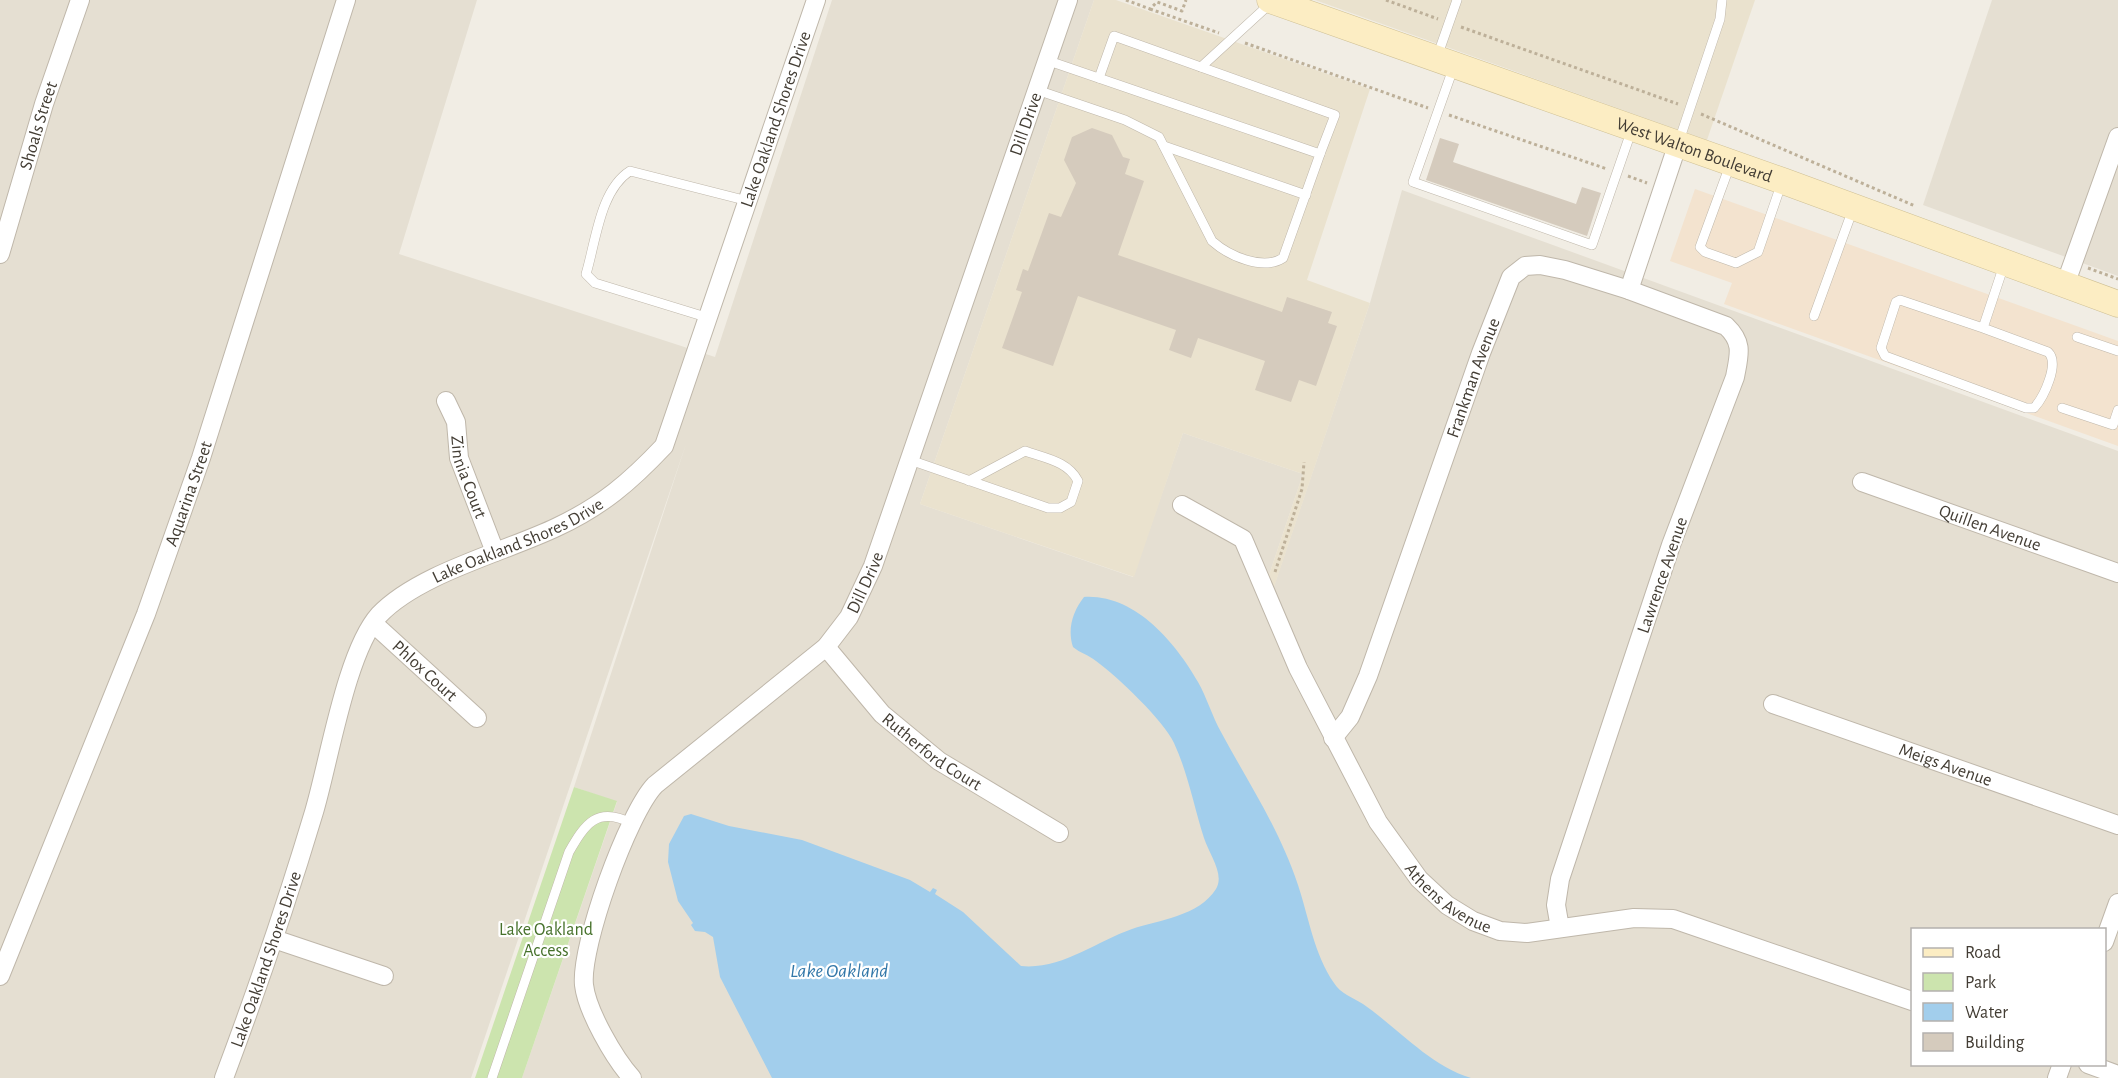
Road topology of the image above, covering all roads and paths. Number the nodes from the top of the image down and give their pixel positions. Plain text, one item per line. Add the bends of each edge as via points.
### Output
1 (80, 0) edge
2 (346, 0) edge
3 (816, 0) edge
4 (1068, 0) edge
5 (1126, 0) edge
6 (1186, 0) edge
7 (1386, 0) edge
8 (1457, 0) edge
9 (1722, 0) edge
10 (1271, 1) edge
11 (1150, 9) junction
12 (1449, 23) junction
13 (1231, 38) junction
14 (1046, 60) junction
15 (1446, 61) junction
16 (1201, 67) junction
17 (1099, 78) junction
18 (1037, 90) junction
19 (1690, 109) junction
20 (1438, 111) junction
21 (1633, 128) junction
22 (2118, 137) edge
23 (1678, 144) junction
24 (1164, 147) junction
25 (1320, 154) junction
26 (1731, 162) junction
27 (1617, 173) junction
28 (1783, 181) junction
29 (1663, 189) junction
30 (1306, 195) junction
31 (748, 201) junction
32 (1854, 207) junction
33 (1925, 210) dead end
34 (0, 254) edge
35 (2004, 263) junction
36 (2069, 274) junction
37 (2118, 279) edge
38 (1629, 290) junction
39 (2118, 304) edge
40 (1815, 316) dead end
41 (709, 318) junction
42 (1983, 328) junction
43 (2077, 337) dead end
44 (2118, 351) edge
45 (446, 401) dead end
46 (2062, 408) dead end
47 (2118, 410) edge
48 (910, 460) junction
49 (1304, 462) dead end
50 (969, 481) junction
51 (1862, 482) dead end
52 (1182, 505) dead end
53 (495, 552) junction
54 (2118, 573) edge
55 (1266, 593) junction
56 (374, 624) junction
57 (826, 647) junction
58 (1773, 704) dead end
59 (477, 718) dead end
60 (1333, 738) junction
61 (631, 823) junction
62 (2118, 825) edge
63 (1059, 833) dead end
64 (2118, 903) edge
65 (1560, 928) junction
66 (2106, 936) edge
67 (274, 939) junction
68 (0, 976) edge
69 (384, 976) dead end
70 (1911, 1001) edge
71 (2091, 1066) edge
72 (2118, 1075) edge
73 (224, 1078) edge
74 (492, 1078) edge
75 (632, 1078) edge

1 - 34 street, Shoals Street via 44,104
2 - 68 street, Aquarina Street via 162,570
3 - 31 street, Lake Oakland Shores Drive
4 - 14 street, Dill Drive
5 - 11 path
6 - 11 path via 1182,11 1157,2
7 - 12 path
8 - 12 lane
9 - 19 lane via 1720,19
10 - 13 lane
10 - 15 main road, West Walton Boulevard
11 - 13 path
12 - 15 lane
12 - 19 path
13 - 16 lane
13 - 20 path
14 - 17 lane
14 - 18 street, Dill Drive
15 - 20 lane
15 - 21 main road, West Walton Boulevard
16 - 17 lane via 1114,36
16 - 25 lane via 1335,115
17 - 25 lane
18 - 24 lane via 1147,129 1159,137
18 - 48 street, Dill Drive
19 - 23 lane
19 - 33 path
20 - 27 path
20 - 27 lane via 1413,182 1592,245
21 - 23 main road, West Walton Boulevard
21 - 27 lane
22 - 36 street
23 - 26 main road, West Walton Boulevard
23 - 29 street
24 - 30 lane
24 - 30 lane via 1212,241 1243,257 1273,264 1283,258
25 - 30 lane
26 - 28 main road, West Walton Boulevard
26 - 28 lane via 1700,247 1705,252 1736,263 1758,252
27 - 29 path
28 - 32 main road, West Walton Boulevard
29 - 38 street
31 - 41 street, Lake Oakland Shores Drive
31 - 41 lane via 630,171 618,178 608,196 586,274 594,283
32 - 35 main road, West Walton Boulevard
32 - 40 lane
35 - 36 main road, West Walton Boulevard
35 - 42 lane
36 - 37 path
36 - 39 main road, West Walton Boulevard
38 - 60 street, Frankman Avenue via 1540,265 1525,266 1511,277 1480,353 1368,676 1350,717
38 - 65 street, Lawrence Avenue via 1726,326 1737,336 1739,351 1735,377 1671,545 1560,879 1556,905
41 - 53 street, Lake Oakland Shores Drive via 664,446 628,484 601,504 556,528
42 - 42 lane via 2053,356 2054,364 2034,408 1885,356 1881,348 1900,300
43 - 44 lane
45 - 53 street, Zinnia Court via 456,422 459,458
46 - 47 lane via 2112,425
48 - 50 lane
48 - 57 street, Dill Drive via 862,592
49 - 55 path via 1302,489
50 - 50 lane via 1048,508 1060,508 1071,502 1078,481 1074,471 1065,465 1024,451
51 - 54 street, Quillen Avenue
52 - 55 street, Athens Avenue via 1243,539
53 - 56 street, Lake Oakland Shores Drive via 400,598
55 - 60 street, Athens Avenue
56 - 59 street, Phlox Court
56 - 67 street, Lake Oakland Shores Drive via 348,682 315,808
57 - 61 street, Dill Drive via 655,785
57 - 63 street, Rutherford Court via 882,714 939,761
58 - 62 street, Meigs Avenue
60 - 65 street, Athens Avenue via 1378,822 1419,879 1447,905 1500,931 1527,933
61 - 74 lane via 615,815 595,819 584,826 569,852
61 - 75 street, Dill Drive via 595,928 584,984 595,1022
64 - 66 street
65 - 70 street, Athens Avenue via 1634,918 1673,919
67 - 69 street
67 - 73 street, Lake Oakland Shores Drive
71 - 72 street

